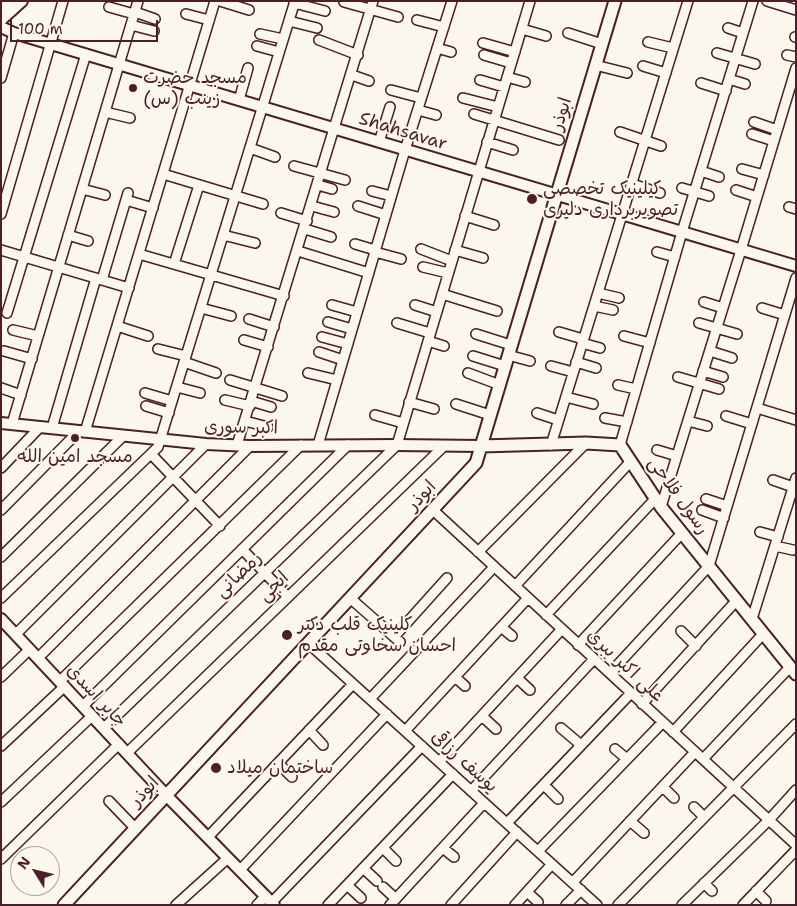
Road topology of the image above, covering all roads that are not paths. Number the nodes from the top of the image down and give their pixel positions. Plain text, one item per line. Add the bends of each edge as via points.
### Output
1 (16, 1) edge
2 (22, 1) edge
3 (63, 1) edge
4 (138, 1) edge
5 (215, 1) edge
6 (220, 1) edge
7 (374, 1) edge
8 (452, 1) edge
9 (530, 1) edge
10 (615, 1) edge
11 (688, 1) edge
12 (753, 1) edge
13 (767, 1) edge
14 (294, 2) edge
15 (344, 2) edge
16 (109, 7) dead end
17 (1, 8) edge
18 (248, 10) dead end
19 (796, 10) edge
20 (371, 11) junction
21 (325, 12) dead end
22 (135, 13) junction
23 (186, 14) dead end
24 (398, 17) dead end
25 (156, 19) dead end
26 (1, 20) edge
27 (209, 20) junction
28 (417, 20) dead end
29 (288, 21) junction
30 (131, 24) junction
31 (1, 27) edge
32 (444, 27) junction
33 (317, 28) dead end
34 (728, 28) dead end
35 (522, 29) junction
36 (154, 31) dead end
37 (14, 33) junction
38 (568, 33) dead end
39 (743, 33) junction
40 (260, 34) dead end
41 (546, 36) dead end
42 (283, 39) junction
43 (319, 40) dead end
44 (648, 42) dead end
45 (484, 43) dead end
46 (50, 44) junction
47 (602, 44) junction
48 (257, 46) dead end
49 (437, 48) junction
50 (673, 48) junction
51 (279, 52) junction
52 (451, 52) dead end
53 (515, 52) junction
54 (717, 53) dead end
55 (86, 54) junction
56 (358, 55) junction
57 (484, 55) dead end
58 (736, 58) junction
59 (511, 63) junction
60 (119, 64) junction
61 (755, 64) dead end
62 (595, 65) junction
63 (643, 66) dead end
64 (248, 68) dead end
65 (796, 68) edge
66 (626, 73) dead end
67 (666, 73) junction
68 (352, 75) junction
69 (507, 76) junction
70 (1, 78) edge
71 (729, 79) junction
72 (480, 80) dead end
73 (369, 81) dead end
74 (525, 82) dead end
75 (701, 83) dead end
76 (745, 84) dead end
77 (190, 85) junction
78 (504, 87) junction
79 (391, 90) dead end
80 (726, 91) junction
81 (422, 98) junction
82 (463, 98) dead end
83 (239, 100) junction
84 (262, 107) junction
85 (390, 107) dead end
86 (498, 107) junction
87 (418, 110) junction
88 (105, 112) junction
89 (474, 114) dead end
90 (436, 115) dead end
91 (130, 118) dead end
92 (494, 120) junction
93 (754, 122) dead end
94 (336, 129) junction
95 (777, 130) junction
96 (620, 132) dead end
97 (752, 134) dead end
98 (559, 140) dead end
99 (645, 140) junction
100 (774, 141) junction
101 (379, 142) junction
102 (487, 142) junction
103 (661, 146) dead end
104 (250, 148) junction
105 (405, 150) junction
106 (513, 150) dead end
107 (275, 157) dead end
108 (294, 166) dead end
109 (742, 169) dead end
110 (478, 172) junction
111 (701, 172) junction
112 (163, 174) junction
113 (322, 174) junction
114 (764, 175) junction
115 (719, 177) dead end
116 (345, 180) dead end
117 (632, 184) junction
118 (199, 185) junction
119 (318, 185) junction
120 (682, 188) dead end
121 (82, 189) junction
122 (332, 189) dead end
123 (736, 190) dead end
124 (372, 191) dead end
125 (695, 191) junction
126 (660, 193) dead end
127 (105, 195) dead end
128 (556, 195) junction
129 (235, 196) junction
130 (392, 196) junction
131 (709, 196) dead end
132 (757, 197) junction
133 (263, 204) dead end
134 (312, 206) junction
135 (358, 206) dead end
136 (153, 208) junction
137 (334, 212) dead end
138 (281, 213) dead end
139 (1, 214) edge
140 (622, 214) junction
141 (386, 215) junction
142 (465, 216) junction
143 (306, 225) junction
144 (494, 225) dead end
145 (682, 232) junction
146 (223, 235) junction
147 (68, 236) junction
148 (331, 237) dead end
149 (88, 241) dead end
150 (255, 243) dead end
151 (355, 244) dead end
152 (421, 249) dead end
153 (1, 250) edge
154 (298, 250) junction
155 (455, 250) junction
156 (741, 250) junction
157 (375, 251) junction
158 (657, 252) dead end
159 (139, 254) junction
160 (24, 257) junction
161 (675, 257) junction
162 (483, 258) dead end
163 (401, 259) dead end
164 (452, 261) junction
165 (174, 264) junction
166 (796, 266) edge
167 (59, 267) junction
168 (423, 267) dead end
169 (369, 273) junction
170 (448, 273) junction
171 (211, 274) junction
172 (796, 278) edge
173 (99, 279) junction
174 (128, 288) junction
175 (442, 294) junction
176 (598, 294) junction
177 (284, 296) junction
178 (619, 298) dead end
179 (704, 302) dead end
180 (332, 305) dead end
181 (414, 305) dead end
182 (594, 306) junction
183 (201, 308) junction
184 (723, 308) junction
185 (762, 308) dead end
186 (613, 310) dead end
187 (497, 311) dead end
188 (357, 312) junction
189 (436, 312) junction
190 (7, 313) dead end
191 (785, 315) junction
192 (231, 316) dead end
193 (249, 319) dead end
194 (328, 322) dead end
195 (397, 323) dead end
196 (699, 323) dead end
197 (117, 326) junction
198 (274, 327) junction
199 (717, 328) junction
200 (352, 329) junction
201 (13, 330) dead end
202 (559, 332) dead end
203 (476, 334) dead end
204 (737, 334) dead end
205 (38, 336) junction
206 (148, 336) dead end
207 (624, 336) dead end
208 (322, 337) dead end
209 (429, 337) junction
210 (244, 340) dead end
211 (583, 341) junction
212 (650, 343) junction
213 (348, 344) junction
214 (268, 346) junction
215 (444, 346) dead end
216 (600, 348) dead end
217 (158, 349) dead end
218 (4, 351) dead end
219 (710, 351) junction
220 (319, 352) dead end
221 (473, 356) dead end
222 (508, 356) junction
223 (732, 358) dead end
224 (32, 359) junction
225 (185, 359) junction
226 (343, 360) junction
227 (530, 361) dead end
228 (576, 362) junction
229 (551, 366) dead end
230 (596, 368) dead end
231 (703, 371) junction
232 (573, 372) junction
233 (216, 373) dead end
234 (308, 373) dead end
235 (468, 373) dead end
236 (678, 377) dead end
237 (723, 377) dead end
238 (230, 380) dead end
239 (337, 380) junction
240 (699, 384) junction
241 (500, 385) junction
242 (618, 385) dead end
243 (177, 387) junction
244 (1, 388) edge
245 (256, 388) junction
246 (636, 389) junction
247 (719, 390) dead end
248 (145, 393) dead end
249 (200, 393) dead end
250 (21, 395) junction
251 (282, 396) dead end
252 (566, 397) junction
253 (224, 400) dead end
254 (172, 401) junction
255 (410, 402) junction
256 (250, 404) junction
257 (456, 404) dead end
258 (593, 404) dead end
259 (146, 406) dead end
260 (271, 407) dead end
261 (434, 408) dead end
262 (757, 408) junction
263 (169, 412) junction
264 (537, 413) dead end
265 (375, 415) dead end
266 (490, 415) junction
267 (726, 416) dead end
268 (605, 418) dead end
269 (558, 420) junction
270 (796, 420) edge
271 (245, 421) junction
272 (688, 421) junction
273 (1, 422) edge
274 (627, 422) junction
275 (403, 423) junction
276 (12, 424) junction
277 (752, 424) junction
278 (707, 426) dead end
279 (40, 427) junction
280 (52, 428) junction
281 (268, 428) dead end
282 (82, 432) junction
283 (123, 436) junction
284 (160, 440) junction
285 (206, 444) junction
286 (586, 444) junction
287 (238, 445) junction
288 (301, 445) junction
289 (318, 445) junction
290 (348, 445) junction
291 (397, 445) junction
292 (551, 445) junction
293 (620, 445) junction
294 (250, 446) junction
295 (444, 446) junction
296 (481, 446) junction
297 (657, 450) dead end
298 (151, 454) junction
299 (677, 456) junction
300 (631, 461) junction
301 (1, 468) edge
302 (174, 478) junction
303 (773, 480) dead end
304 (794, 482) edge
305 (706, 499) dead end
306 (195, 500) junction
307 (658, 503) junction
308 (727, 506) junction
309 (1, 510) edge
310 (433, 510) junction
311 (702, 510) dead end
312 (724, 518) junction
313 (220, 526) junction
314 (760, 532) dead end
315 (682, 533) junction
316 (778, 536) junction
317 (775, 546) junction
318 (242, 549) junction
319 (793, 550) dead end
320 (478, 552) junction
321 (1, 557) edge
322 (709, 566) junction
323 (494, 567) junction
324 (265, 572) junction
325 (447, 578) dead end
326 (515, 586) junction
327 (288, 596) junction
328 (1, 598) edge
329 (350, 598) junction
330 (528, 598) junction
331 (737, 600) junction
332 (546, 615) junction
333 (1, 619) edge
334 (752, 619) junction
335 (502, 627) junction
336 (562, 629) junction
337 (681, 631) dead end
338 (16, 634) junction
339 (763, 634) junction
340 (512, 636) dead end
341 (308, 643) junction
342 (578, 644) junction
343 (696, 646) junction
344 (30, 649) junction
345 (38, 658) junction
346 (594, 659) junction
347 (793, 670) edge
348 (610, 674) junction
349 (1, 677) edge
350 (455, 677) junction
351 (517, 678) junction
352 (62, 684) junction
353 (353, 684) junction
354 (465, 686) dead end
355 (530, 690) dead end
356 (631, 693) junction
357 (370, 699) junction
358 (642, 704) junction
359 (83, 706) junction
360 (386, 714) junction
361 (92, 716) junction
362 (482, 716) junction
363 (663, 722) junction
364 (796, 724) edge
365 (104, 728) junction
366 (562, 728) dead end
367 (496, 729) dead end
368 (309, 730) junction
369 (405, 731) junction
370 (673, 732) junction
371 (119, 744) junction
372 (323, 745) dead end
373 (581, 745) junction
374 (1, 746) edge
375 (422, 746) junction
376 (615, 749) dead end
377 (695, 752) junction
378 (127, 753) junction
379 (627, 759) junction
380 (703, 759) junction
381 (439, 762) junction
382 (278, 763) junction
383 (453, 774) junction
384 (292, 777) dead end
385 (544, 785) junction
386 (663, 787) junction
387 (734, 788) junction
388 (796, 790) edge
389 (472, 791) junction
390 (166, 795) junction
391 (674, 798) dead end
392 (558, 799) dead end
393 (109, 801) dead end
394 (1, 802) edge
395 (484, 803) junction
396 (694, 807) dead end
397 (704, 818) junction
398 (769, 820) junction
399 (630, 821) junction
400 (507, 823) junction
401 (136, 828) junction
402 (517, 832) junction
403 (644, 833) dead end
404 (208, 838) junction
405 (796, 845) edge
406 (383, 848) junction
407 (443, 848) junction
408 (796, 850) edge
409 (538, 851) junction
410 (454, 857) dead end
411 (228, 858) junction
412 (1, 859) edge
413 (396, 861) dead end
414 (552, 864) junction
415 (363, 868) junction
416 (240, 870) junction
417 (573, 882) junction
418 (704, 883) junction
419 (347, 885) junction
420 (581, 890) junction
421 (712, 891) dead end
422 (756, 891) junction
423 (528, 892) junction
424 (361, 898) dead end
425 (271, 901) edge
426 (766, 901) dead end
427 (393, 902) edge
428 (538, 902) dead end
429 (64, 905) edge
430 (176, 905) edge
431 (257, 905) edge
432 (328, 905) edge
433 (451, 905) edge
434 (516, 905) edge
435 (566, 905) edge
436 (597, 905) edge
437 (618, 905) edge
438 (682, 905) edge
439 (743, 905) edge

1 - 17 street
2 - 26 street
3 - 46 street
4 - 22 street
5 - 27 street
6 - 18 street
7 - 20 street
8 - 32 street
9 - 35 street
10 - 47 main road, ابوذر
11 - 50 street
12 - 39 street
13 - 19 street
14 - 21 street
14 - 29 street
15 - 20 street
16 - 22 street
20 - 24 street
20 - 56 street
22 - 25 street
22 - 30 street
23 - 27 street
27 - 77 street
28 - 32 street
29 - 33 street
29 - 42 street
30 - 36 street
30 - 60 street
31 - 37 street, Shahsavar
32 - 49 street
34 - 39 street
35 - 41 street
35 - 53 street
37 - 46 street, Shahsavar
37 - 70 street
38 - 47 street
39 - 58 street
40 - 42 street
42 - 51 street
43 - 56 street
44 - 50 street
45 - 53 street
46 - 55 street, Shahsavar
46 - 139 street
47 - 62 main road, ابوذر
48 - 51 street
49 - 52 street
49 - 81 street
50 - 67 street
51 - 84 street
53 - 59 street
54 - 58 street
55 - 60 street, Shahsavar
55 - 160 street
56 - 68 street
57 - 59 street
58 - 61 street
58 - 71 street
59 - 69 street
60 - 77 street, Shahsavar
60 - 88 street
62 - 66 street
62 - 128 main road, ابوذر
63 - 67 street
64 - 83 street
65 - 95 street
67 - 99 street
68 - 73 street
68 - 94 street
69 - 74 street
69 - 78 street
71 - 76 street
71 - 80 street
72 - 78 street
75 - 80 street
77 - 83 street, Shahsavar
77 - 112 street
78 - 86 street
79 - 81 street
80 - 111 street
81 - 87 street
82 - 86 street
83 - 84 street, Shahsavar
84 - 94 street, Shahsavar
84 - 104 street
85 - 101 street
86 - 92 street
87 - 90 street
87 - 105 street
88 - 91 street
88 - 121 street
89 - 92 street
92 - 98 street
92 - 102 street
93 - 95 street
94 - 101 street, Shahsavar
94 - 113 street
95 - 100 street
96 - 99 street
97 - 100 street
99 - 103 street
99 - 117 street
100 - 114 street
101 - 105 street, Shahsavar
102 - 106 street
102 - 110 street
104 - 107 street
104 - 129 street
105 - 110 street, Shahsavar
105 - 130 street
108 - 113 street
109 - 114 street
110 - 128 street, Shahsavar
110 - 142 street
111 - 115 street
111 - 125 street
112 - 118 street
112 - 136 street
113 - 116 street
113 - 119 street
114 - 132 street
117 - 126 street
117 - 140 street
118 - 129 street
118 - 165 street
119 - 122 street
119 - 134 street
120 - 125 street
121 - 127 street
121 - 147 street
123 - 132 street
124 - 130 street
125 - 131 street
125 - 145 street
128 - 140 street, Shahsavar
128 - 222 main road, ابوذر
129 - 133 street
129 - 146 street
130 - 141 street
132 - 156 street
134 - 137 street
134 - 143 street
135 - 141 street
136 - 159 street
136 - 173 street via 127,196
138 - 143 street
140 - 145 street, Shahsavar
140 - 176 street
141 - 157 street
142 - 144 street
142 - 155 street
143 - 148 street
143 - 154 street
145 - 156 street, Shahsavar
145 - 161 street
146 - 150 street
146 - 171 street
147 - 149 street
147 - 167 street
151 - 157 street
152 - 164 street
153 - 160 street
154 - 169 street
154 - 177 street
155 - 162 street
155 - 164 street
156 - 166 street, Shahsavar
156 - 184 street
157 - 163 street
157 - 169 street
158 - 161 street
159 - 165 street
159 - 174 street
160 - 167 street
160 - 190 street
161 - 212 street
164 - 170 street
165 - 171 street
167 - 173 street
167 - 205 street
168 - 170 street
169 - 188 street
170 - 175 street
171 - 177 street
171 - 183 street
172 - 191 street
173 - 174 street
173 - 280 street
174 - 197 street
175 - 187 street
175 - 189 street
176 - 178 street
176 - 182 street
177 - 198 street
179 - 184 street
180 - 188 street
181 - 189 street
182 - 186 street
182 - 211 street
183 - 192 street
183 - 225 street
184 - 199 street
185 - 191 street
188 - 200 street
189 - 209 street
191 - 262 street
193 - 198 street
194 - 200 street
195 - 209 street
196 - 199 street
197 - 206 street
197 - 282 street
198 - 214 street
199 - 204 street
199 - 219 street
200 - 213 street
201 - 205 street
202 - 211 street
203 - 222 street
205 - 224 street
207 - 212 street
208 - 213 street
209 - 215 street
209 - 255 street
210 - 214 street
211 - 216 street
211 - 228 street
212 - 246 street
213 - 226 street
214 - 245 street
217 - 225 street
218 - 224 street
219 - 223 street
219 - 231 street
220 - 226 street
221 - 222 street
222 - 227 street
222 - 241 main road, ابوذر
224 - 250 street
225 - 233 street
225 - 243 street
226 - 239 street
228 - 230 street
228 - 232 street
229 - 232 street
231 - 237 street
231 - 240 street
232 - 252 street
234 - 239 street
235 - 241 street
236 - 240 street
238 - 245 street
239 - 289 street
240 - 247 street
240 - 272 street
241 - 266 main road, ابوذر
242 - 246 street
243 - 249 street
243 - 254 street
244 - 250 street
245 - 251 street
245 - 256 street
246 - 274 street
248 - 254 street
250 - 276 street
252 - 258 street
252 - 269 street
253 - 256 street
254 - 263 street
255 - 261 street
255 - 275 street
256 - 260 street
256 - 271 street
257 - 266 street
259 - 263 street
262 - 270 street
262 - 277 street
263 - 284 street
264 - 269 street
265 - 275 street
266 - 296 main road, ابوذر
267 - 277 street
268 - 274 street
269 - 292 street
271 - 281 street
271 - 287 street
272 - 278 street
272 - 299 street
273 - 276 street, اکبر سوری
274 - 293 street
275 - 291 street
276 - 279 street, اکبر سوری
277 - 308 street
279 - 280 street, اکبر سوری
279 - 301 street
280 - 282 street, اکبر سوری
282 - 283 street, اکبر سوری
282 - 309 street
283 - 284 street, اکبر سوری
283 - 321 street
284 - 285 street, اکبر سوری
284 - 298 street
285 - 287 street, اکبر سوری
285 - 302 street
286 - 292 main road
286 - 293 main road
286 - 320 street
287 - 294 street, اکبر سوری
288 - 289 street, اکبر سوری
288 - 294 street, اکبر سوری
288 - 313 street
289 - 290 street, اکبر سوری
290 - 291 street, اکبر سوری
290 - 318 street
291 - 295 street, اکبر سوری
291 - 324 street, رمضانی
292 - 296 main road
293 - 300 main road, رسول فلاحی
294 - 306 street
295 - 296 street, اکبر سوری
295 - 327 street, ایجی
296 - 310 main road, ابوذر via 476,463
297 - 299 street
298 - 302 street
298 - 328 street
299 - 307 street
300 - 307 main road, رسول فلاحی
300 - 326 street
302 - 306 street
302 - 338 street
303 - 304 street
304 - 316 street
305 - 308 street
306 - 313 street
306 - 345 street
307 - 315 main road, رسول فلاحی
307 - 332 street
308 - 312 street
310 - 320 street, علی اکبر ببری
310 - 329 main road, ابوذر
311 - 312 street
312 - 322 street
313 - 352 street
314 - 316 street
315 - 322 main road, رسول فلاحی
315 - 342 street
316 - 317 street
317 - 319 street
317 - 334 street
318 - 324 street
318 - 359 street
320 - 323 street, علی اکبر ببری
322 - 331 main road, رسول فلاحی
322 - 348 street
323 - 326 street, علی اکبر ببری
323 - 357 street
324 - 327 street
324 - 365 street, رمضانی
325 - 329 street via 397,640
326 - 330 street, علی اکبر ببری
327 - 378 street, ایجی
329 - 341 main road, ابوذر
330 - 332 street, علی اکبر ببری
330 - 335 street
331 - 334 main road, رسول فلاحی
331 - 343 street
332 - 336 street, علی اکبر ببری
333 - 338 street, جابر اسدی
334 - 339 main road, رسول فلاحی
335 - 340 street
335 - 350 street
336 - 342 street, علی اکبر ببری
336 - 351 street
337 - 343 street
338 - 344 street, جابر اسدی
339 - 347 main road, رسول فلاحی
339 - 370 street
341 - 353 street, یوسف رزاقی
341 - 390 main road, ابوذر
342 - 346 street, علی اکبر ببری
343 - 358 street
344 - 345 street, جابر اسدی
344 - 349 street
345 - 352 street, جابر اسدی
346 - 348 street, علی اکبر ببری
346 - 389 street
347 - 380 street
348 - 356 street, علی اکبر ببری
350 - 354 street
350 - 369 street
351 - 355 street
351 - 362 street
352 - 359 street, جابر اسدی
352 - 374 street
353 - 357 street, یوسف رزاقی
353 - 368 street
356 - 358 street, علی اکبر ببری
356 - 373 street
357 - 360 street, یوسف رزاقی
358 - 363 street, علی اکبر ببری
359 - 361 street, جابر اسدی
360 - 369 street, یوسف رزاقی
360 - 416 street
361 - 365 street, جابر اسدی
361 - 394 street
362 - 367 street
362 - 381 street
363 - 370 street, علی اکبر ببری
363 - 379 street
364 - 387 street
365 - 371 street, جابر اسدی
366 - 373 street
368 - 372 street
368 - 382 street
369 - 375 street, یوسف رزاقی
370 - 377 street, علی اکبر ببری
371 - 378 street, جابر اسدی
371 - 412 street
373 - 385 street
375 - 381 street, یوسف رزاقی
375 - 425 street
376 - 379 street
377 - 380 street, علی اکبر ببری
377 - 386 street
378 - 390 street, جابر اسدی
379 - 409 street
380 - 387 street, علی اکبر ببری
381 - 383 street, یوسف رزاقی
382 - 384 street
382 - 404 street
383 - 389 street, یوسف رزاقی
383 - 406 street
385 - 392 street
385 - 400 street
386 - 391 street
386 - 399 street
387 - 397 street
387 - 398 street, علی اکبر ببری
388 - 398 street
389 - 395 street, یوسف رزاقی
390 - 401 main road, ابوذر
390 - 404 street, جابر اسدی
393 - 401 street
395 - 400 street, یوسف رزاقی
395 - 407 street
396 - 397 street
397 - 437 street via 681,848
398 - 405 street, علی اکبر ببری
398 - 418 street
399 - 403 street
399 - 417 street
400 - 402 street, یوسف رزاقی
401 - 429 main road, ابوذر
402 - 409 street, یوسف رزاقی
402 - 433 street
404 - 411 street, جابر اسدی
406 - 413 street
406 - 415 street
407 - 410 street
407 - 427 street
408 - 422 street
409 - 414 street, یوسف رزاقی
411 - 416 street, جابر اسدی
411 - 430 street
414 - 417 street, یوسف رزاقی
414 - 423 street
415 - 419 street
415 - 427 street
416 - 425 street, جابر اسدی
417 - 420 street, یوسف رزاقی
418 - 421 street
418 - 438 street
419 - 424 street
419 - 432 street
420 - 435 street
420 - 436 street, یوسف رزاقی
422 - 426 street
422 - 439 street
423 - 428 street
423 - 434 street
425 - 431 street

